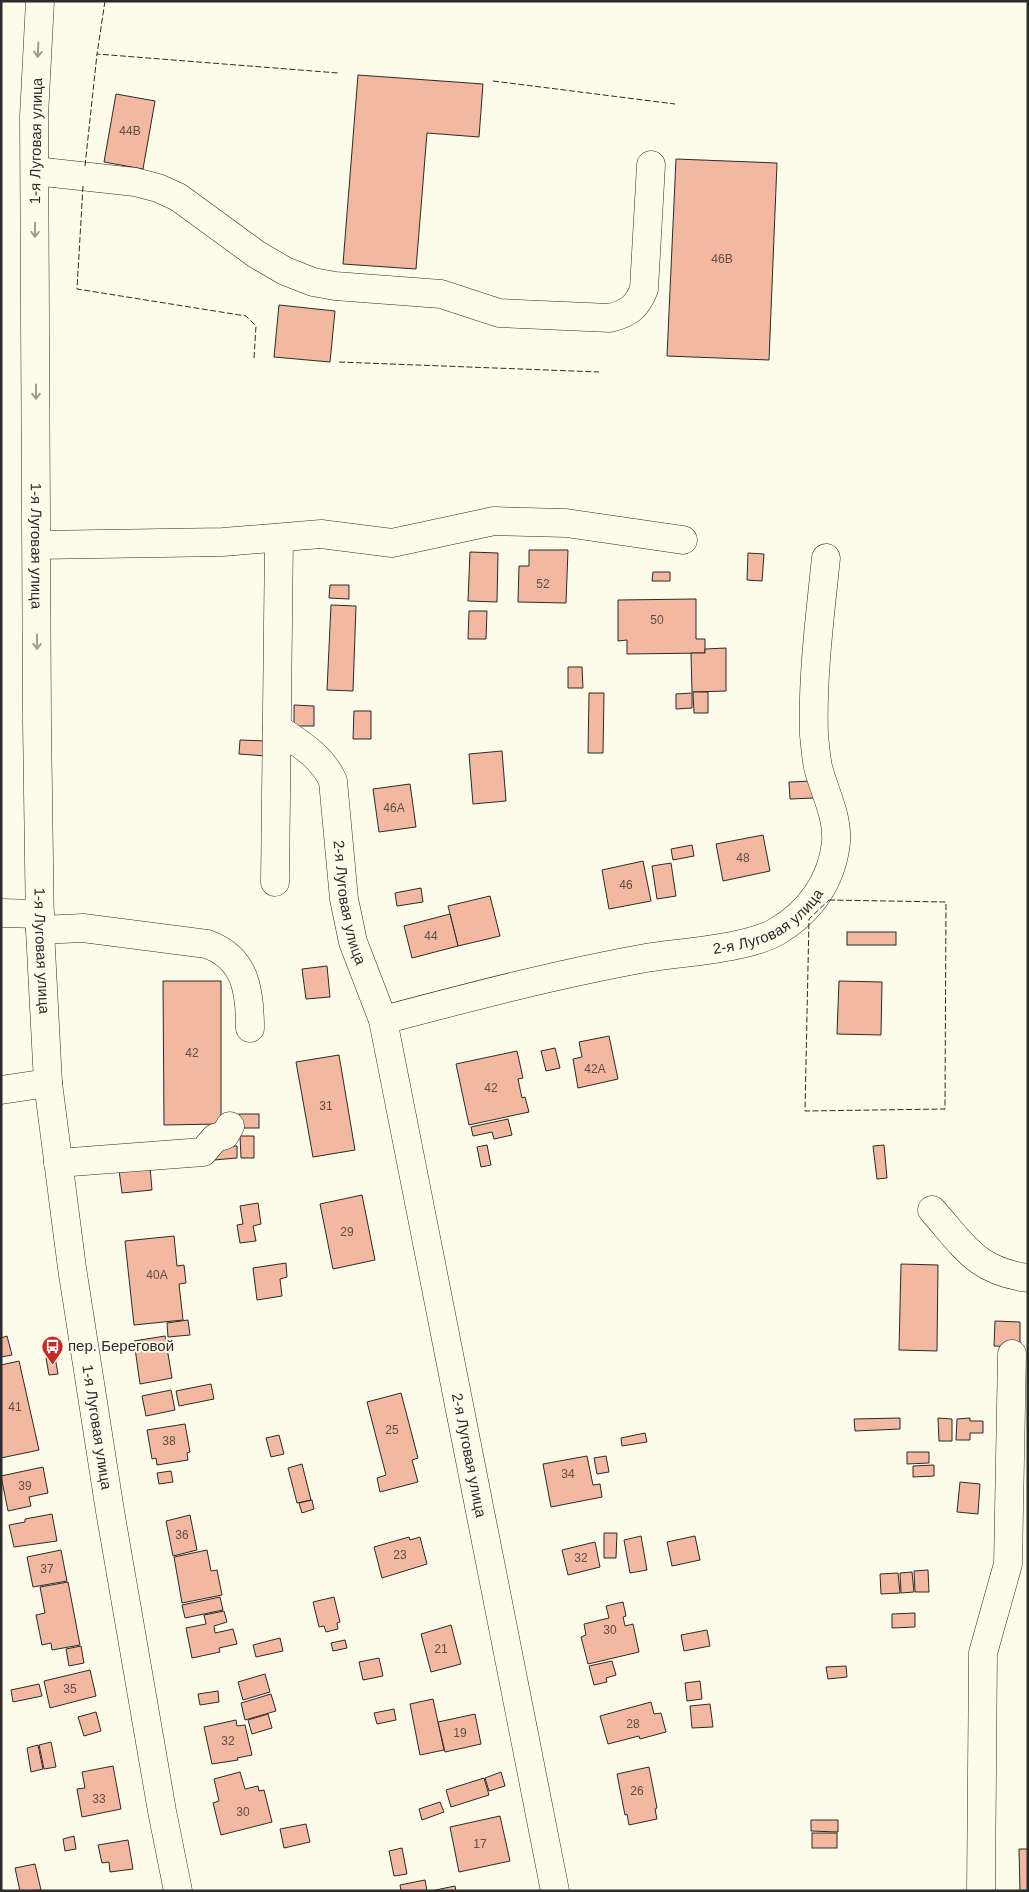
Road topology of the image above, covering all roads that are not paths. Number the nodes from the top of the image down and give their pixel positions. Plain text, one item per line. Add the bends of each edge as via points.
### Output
1 (40, 1) edge
2 (651, 165) dead end
3 (35, 171) junction
4 (279, 538) junction
5 (683, 540) dead end
6 (37, 545) junction
7 (826, 558) dead end
8 (277, 728) junction
9 (275, 882) dead end
10 (1, 913) edge
11 (40, 922) junction
12 (383, 1020) junction
13 (250, 1028) dead end
14 (48, 1083) junction
15 (1, 1090) edge
16 (230, 1126) dead end
17 (58, 1163) junction
18 (932, 1210) dead end
19 (1028, 1278) edge
20 (1012, 1354) dead end
21 (1018, 1563) edge
22 (178, 1891) edge
23 (555, 1891) edge
24 (981, 1891) edge

1 -> 3 street, 1-я Луговая улица via 34,116
2 - 3 street via 644,289 639,302 628,313 610,318 499,312 441,294 313,282 256,254 178,197 158,188 135,182
3 -> 6 street, 1-я Луговая улица
4 - 5 street via 320,534 392,543 494,521 566,523
4 - 6 street
4 - 8 street
6 -> 11 street, 1-я Луговая улица
7 - 12 street, 2-я Луговая улица via 814,736 818,767 836,839 831,866 811,904 794,921 754,941 581,971
8 - 9 street
8 - 12 street, 2-я Луговая улица via 319,759 333,781 344,899 353,942
10 - 11 street
11 - 13 street via 206,944 223,950 236,963 245,980 250,1002
11 - 14 street, 1-я Луговая улица
12 - 23 street, 2-я Луговая улица
14 - 15 street
14 - 17 street, 1-я Луговая улица
16 - 17 street via 225,1135 215,1138 203,1152
17 - 22 street, 1-я Луговая улица via 110,1512
18 - 19 street via 977,1260 1008,1275
20 - 21 street
21 - 24 street via 994,1608 983,1653

